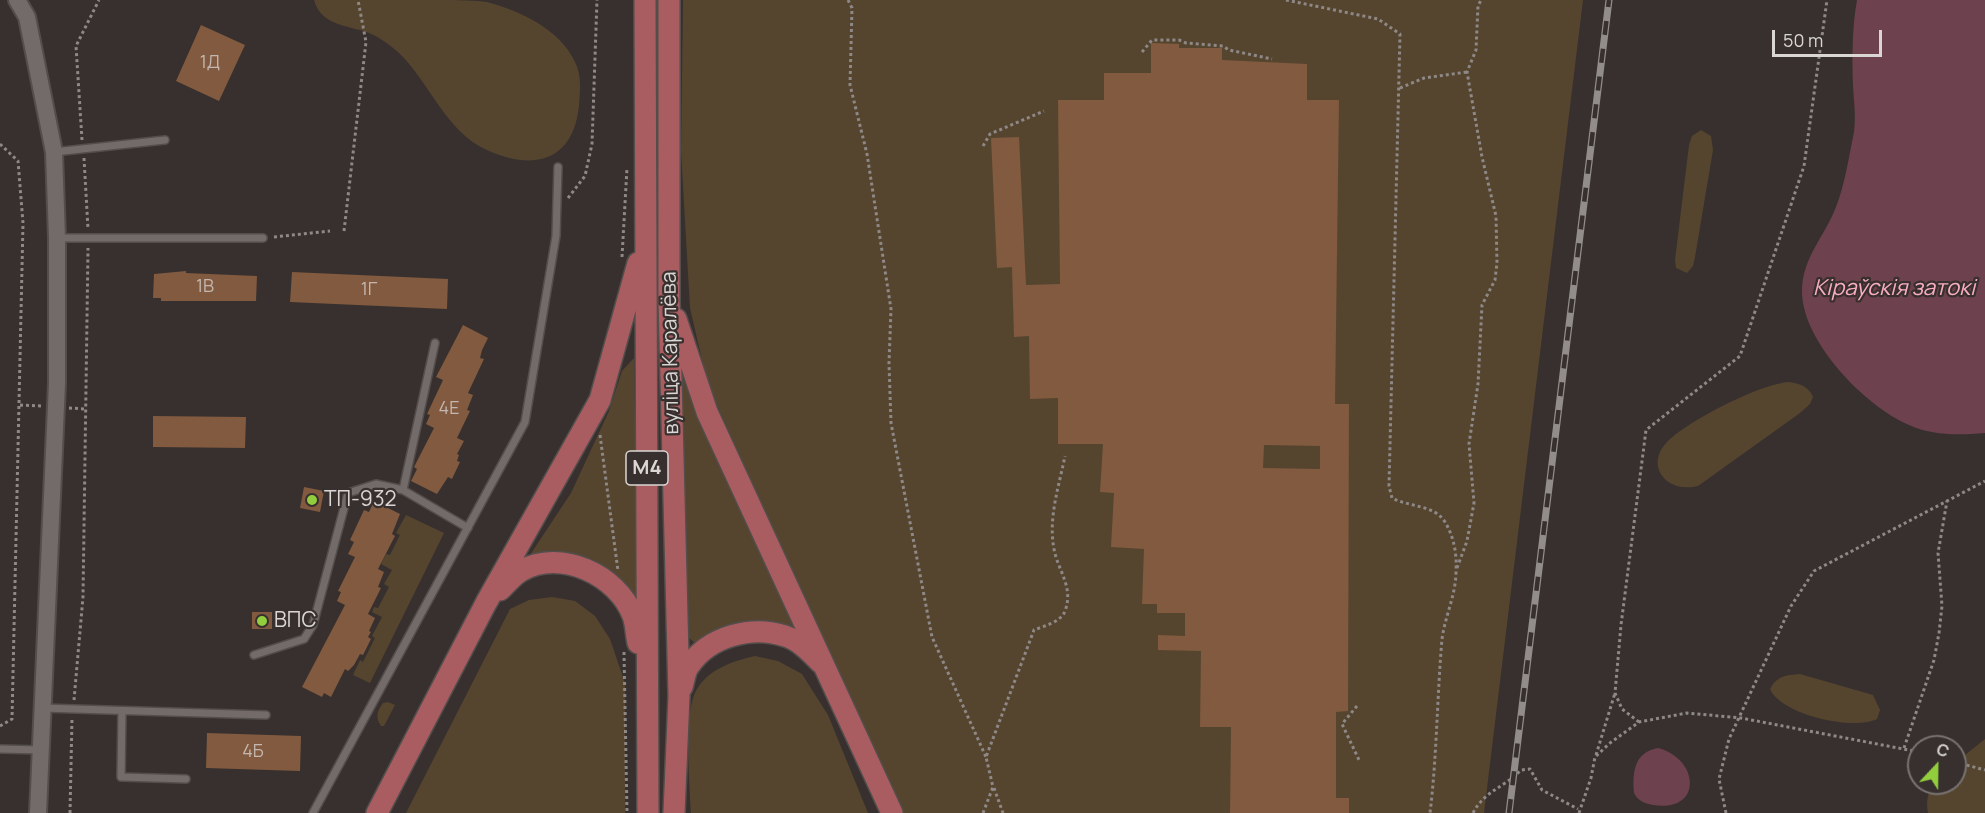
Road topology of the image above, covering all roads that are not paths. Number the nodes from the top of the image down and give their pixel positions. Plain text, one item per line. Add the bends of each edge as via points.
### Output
1 (18, 0) edge
2 (645, 0) edge
3 (669, 0) edge
4 (165, 140) dead end
5 (54, 152) junction
6 (558, 167) dead end
7 (646, 236) junction
8 (57, 238) junction
9 (263, 238) road end
10 (669, 299) junction
11 (435, 343) dead end
12 (403, 490) junction
13 (468, 528) junction
14 (486, 603) junction
15 (254, 655) dead end
16 (829, 671) junction
17 (679, 696) junction
18 (648, 700) junction
19 (43, 708) junction
20 (122, 711) junction
21 (266, 715) dead end
22 (0, 749) edge
23 (41, 750) junction
24 (186, 779) dead end
25 (382, 809) edge
26 (38, 813) edge
27 (313, 813) edge
28 (648, 813) edge
29 (674, 813) edge
30 (892, 813) edge

1 - 5 street via 27,17
2 - 7 main road, вуліца Каралёва / М4
3 - 10 main road, вуліца Каралёва / М4
4 - 5 lane
5 - 8 street
6 - 13 lane via 556,237 525,422
7 - 14 main road via 600,400
7 - 18 main road, вуліца Каралёва / М4
8 - 9 lane
8 - 19 street via 57,383
10 - 16 main road via 707,412
10 - 17 main road, вуліца Каралёва / М4
11 - 12 lane
12 - 13 lane
12 - 15 lane via 375,483 348,493 313,625 304,639
13 - 27 lane
14 - 18 main road via 520,571 561,563 586,569 619,594 633,616
14 - 25 main road
16 - 17 main road via 806,648 785,636 758,632 727,636 701,652 688,667
16 - 30 main road
17 - 29 main road, вуліца Каралёва / М4
18 - 28 main road, вуліца Каралёва / М4
19 - 20 lane
19 - 23 street
20 - 21 lane
20 - 24 lane via 121,777
22 - 23 lane
23 - 26 street

